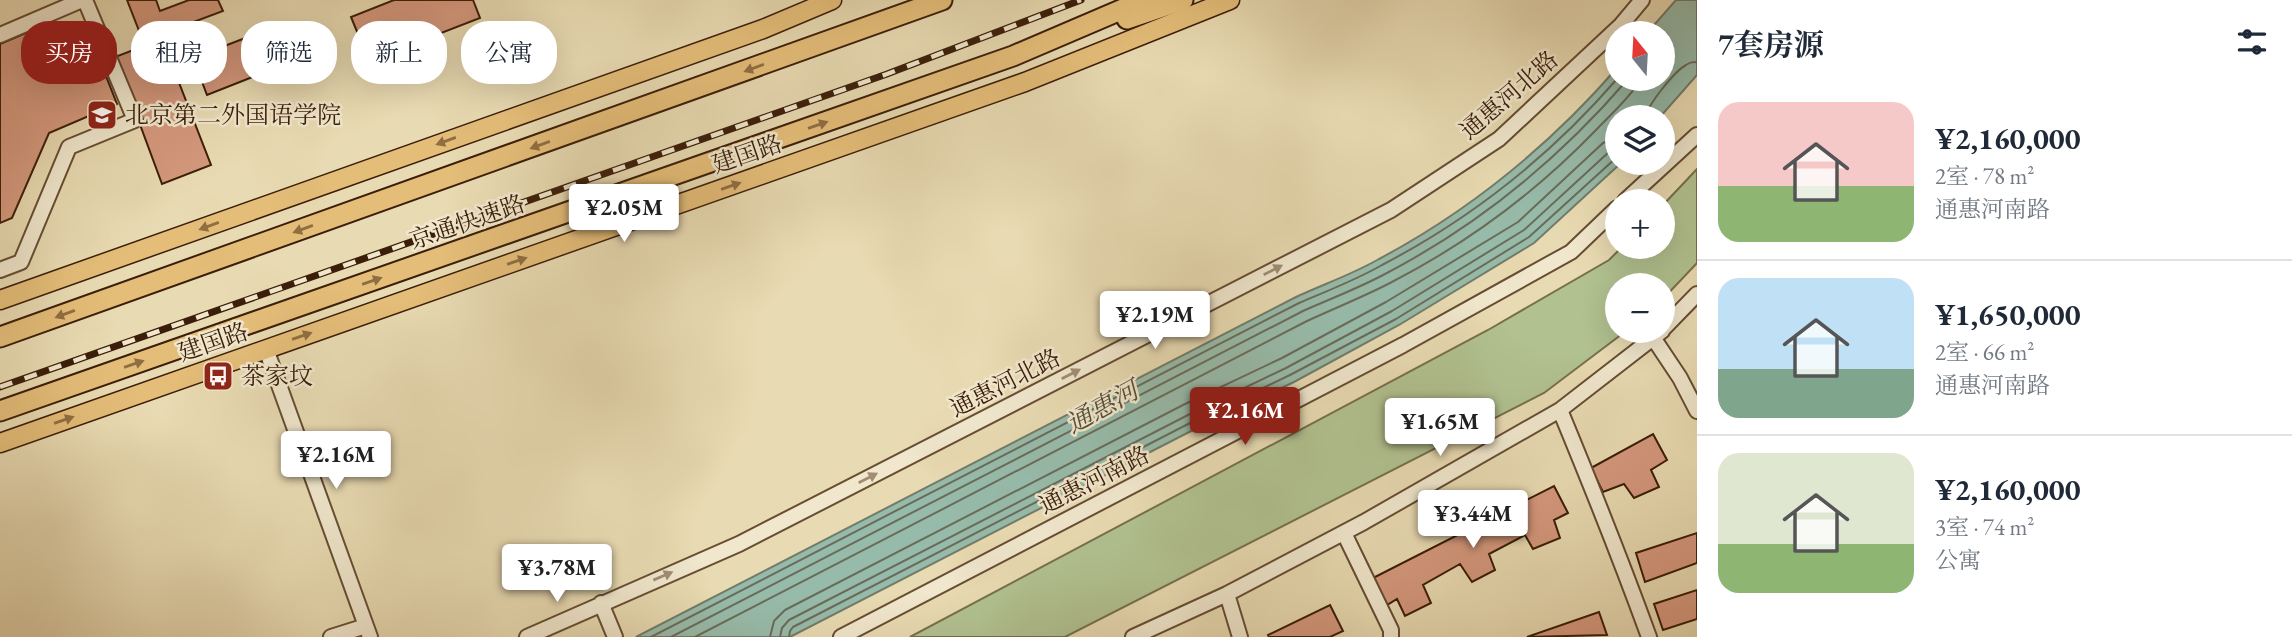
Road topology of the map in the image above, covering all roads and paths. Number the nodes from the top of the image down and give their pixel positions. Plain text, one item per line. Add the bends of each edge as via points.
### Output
1 (83, 0) edge
2 (832, 0) edge
3 (926, 0) edge
4 (942, 0) edge
5 (1144, 0) edge
6 (1183, 0) edge
7 (1230, 0) edge
8 (1643, 0) edge
9 (865, 29) junction
10 (0, 35) edge
11 (1013, 56) junction
12 (1697, 135) edge
13 (1638, 189) edge
14 (1605, 219) edge
15 (0, 270) edge
16 (1697, 294) edge
17 (0, 300) edge
18 (1675, 317) edge
19 (0, 338) edge
20 (1647, 343) edge
21 (1664, 343) edge
22 (266, 349) junction
23 (1560, 410) junction
24 (0, 411) edge
25 (1697, 411) edge
26 (0, 443) edge
27 (1344, 533) junction
28 (1227, 594) junction
29 (601, 603) junction
30 (368, 631) edge
31 (331, 637) edge
32 (527, 637) edge
33 (615, 637) edge
34 (841, 637) edge
35 (1133, 637) edge
36 (1240, 637) edge
37 (1391, 637) edge
38 (1649, 637) edge

1 - 10 street
1 - 15 street via 135,120 69,147 21,262
2 -> 17 main road via 763,29
3 - 9 highway
4 - 9 highway, 京通快速路
5 - 11 highway, 京通快速路
6 - 11 highway
22 -> 7 main road, 建国路 via 1025,82
29 -> 8 street, 通惠河北路 via 739,544 1391,210 1499,139
9 -> 19 highway, 京通快速路
24 -> 11 highway, 京通快速路
12 - 13 street
14 - 34 street, 通惠河南路 via 1571,252 1415,339
16 - 18 street
20 - 23 street
21 - 25 street
26 -> 22 main road, 建国路
22 - 30 street
23 - 27 street
23 - 38 street
27 - 28 street
27 - 37 street
28 - 35 street
28 - 36 street
29 - 32 street, 通惠河北路
29 - 33 street
30 - 31 street

